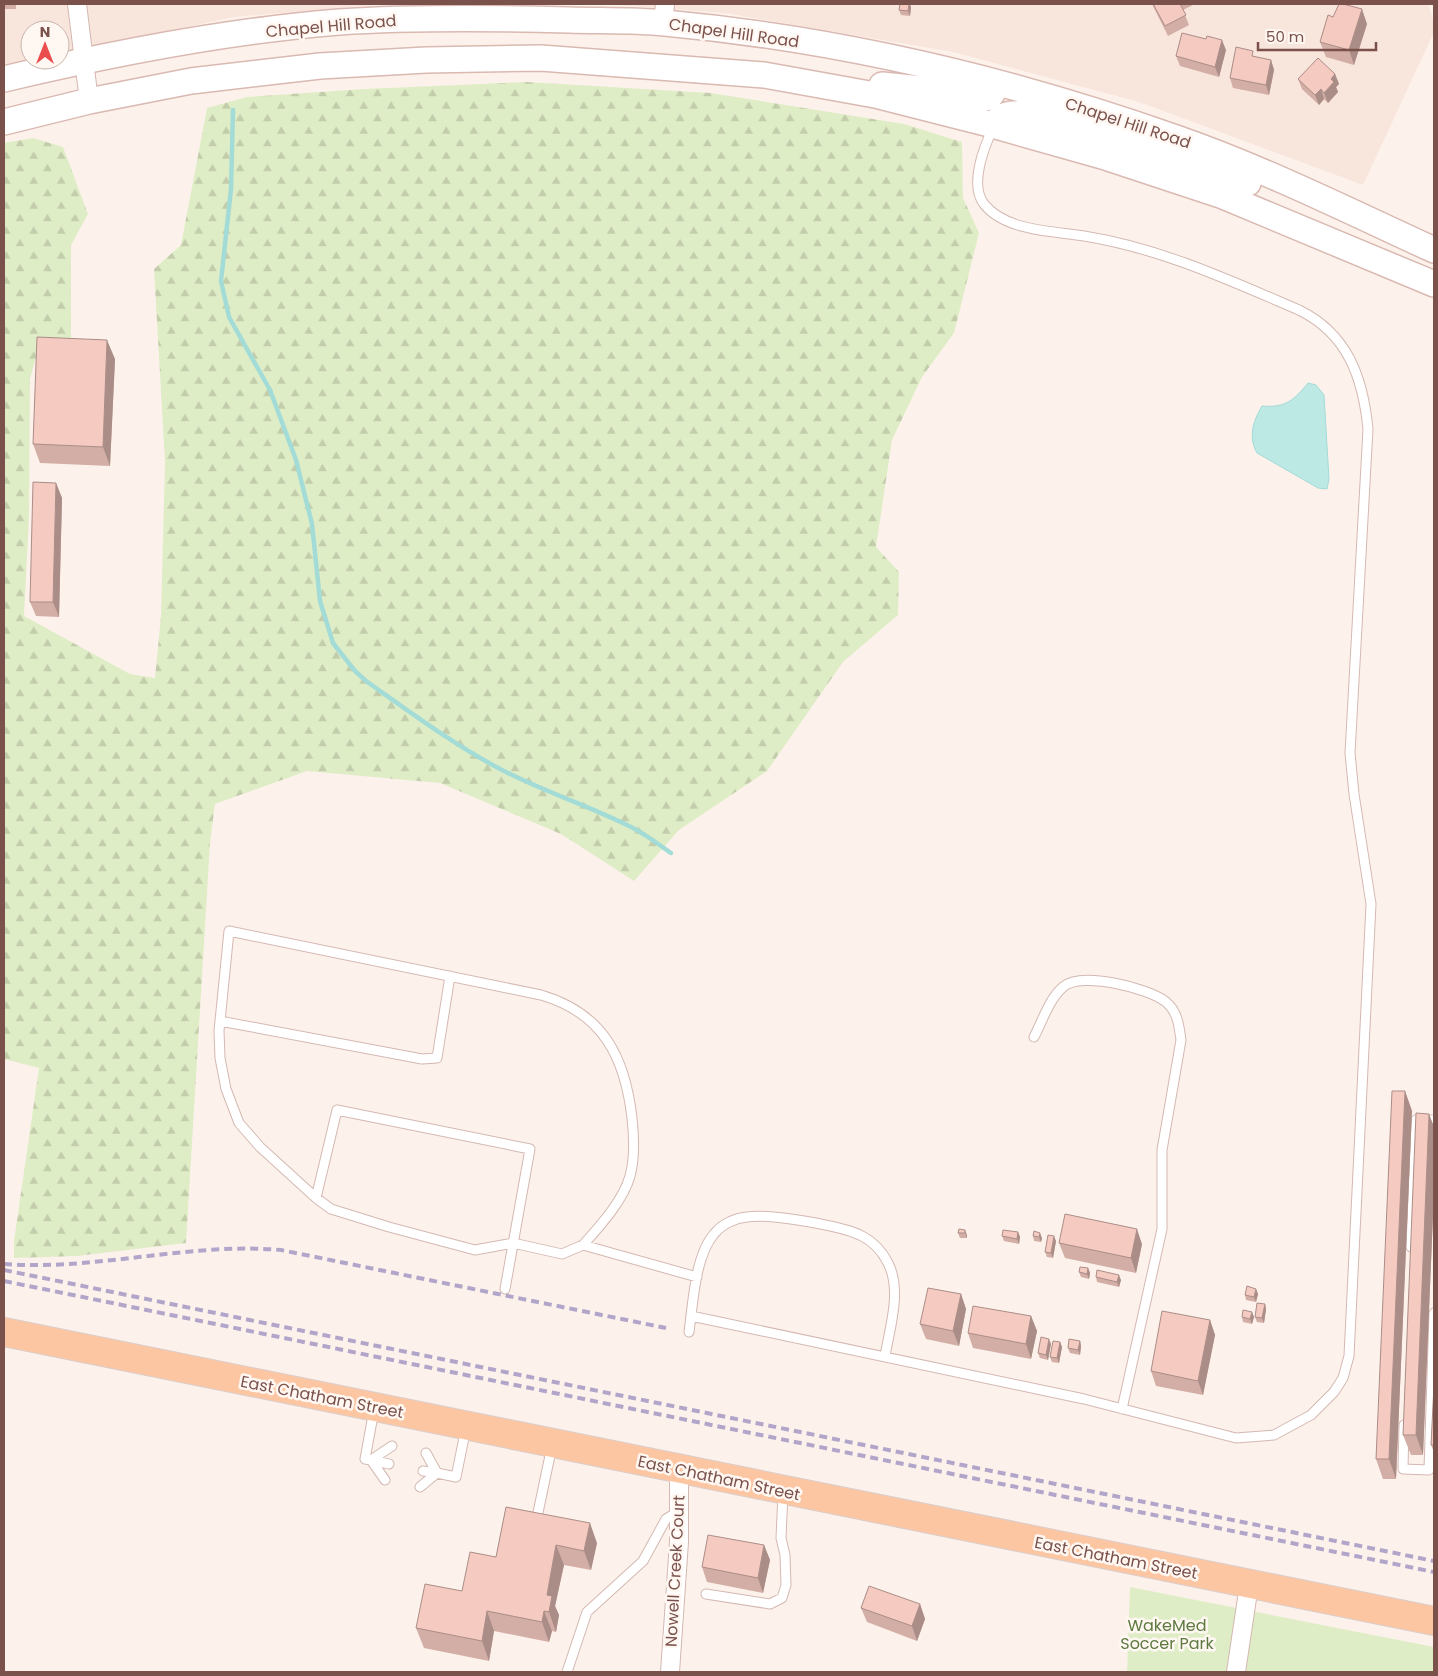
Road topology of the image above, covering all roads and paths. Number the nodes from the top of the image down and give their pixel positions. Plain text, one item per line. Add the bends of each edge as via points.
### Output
1 (77, 4) edge
2 (664, 13) edge
3 (85, 60) junction
4 (4, 79) edge
5 (814, 84) junction
6 (998, 84) junction
7 (89, 101) junction
8 (4, 122) edge
9 (994, 125) junction
10 (1344, 208) junction
11 (1434, 250) edge
12 (1434, 284) edge
13 (450, 976) junction
14 (220, 1021) junction
15 (1034, 1037) dead end
16 (1434, 1120) edge
17 (316, 1198) junction
18 (513, 1243) junction
19 (583, 1246) junction
20 (1411, 1260) edge
21 (697, 1277) junction
22 (505, 1289) dead end
23 (1434, 1313) edge
24 (691, 1316) junction
25 (4, 1332) edge
26 (689, 1332) dead end
27 (885, 1356) junction
28 (1433, 1364) edge
29 (374, 1407) junction
30 (1122, 1409) junction
31 (1405, 1420) edge
32 (466, 1426) junction
33 (553, 1444) junction
34 (392, 1446) dead end
35 (426, 1453) dead end
36 (371, 1460) junction
37 (389, 1464) dead end
38 (679, 1470) junction
39 (423, 1471) dead end
40 (437, 1473) junction
41 (385, 1480) dead end
42 (420, 1487) dead end
43 (784, 1491) junction
44 (679, 1511) junction
45 (536, 1522) edge
46 (1249, 1585) junction
47 (706, 1594) dead end
48 (1434, 1621) edge
49 (567, 1672) edge
50 (670, 1672) edge
51 (1236, 1672) edge

1 - 3 street
2 - 3 main road, Chapel Hill Road via 443,17 336,23 205,39
2 - 6 main road, Chapel Hill Road via 890,58
3 - 4 main road, Chapel Hill Road
3 - 7 street
5 - 6 main road via 902,86 979,99 991,95
5 - 7 main road via 764,75 541,58 436,60 242,74
5 - 9 main road via 875,95
6 - 10 main road, Chapel Hill Road via 1179,139
7 - 8 main road
9 - 10 main road via 1001,117 1011,114 1033,115 1258,186
9 - 12 main road via 1223,196
9 - 30 lane via 987,140 978,180 983,203 992,212 1008,221 1036,228 1110,240 1156,252 1319,320 1342,345 1362,387 1366,410 1366,470 1350,753 1370,904 1349,1356 1343,1378 1334,1392 1311,1415 1290,1428 1264,1437 1236,1438
10 - 11 main road, Chapel Hill Road
13 - 14 lane via 437,1058 422,1059
13 - 14 lane via 229,931
13 - 19 lane via 559,1000 586,1016 603,1032 614,1050 630,1100 633,1160 626,1185
14 - 17 lane via 220,1058 226,1089 239,1123 260,1147
15 - 30 lane via 1063,987 1087,979 1150,993 1174,1011 1178,1022 1181,1040 1161,1169 1162,1229
16 - 20 lane via 1416,1120
17 - 18 lane via 331,1209 475,1250
17 - 18 lane via 337,1110 530,1149
18 - 19 lane via 562,1254
18 - 22 lane
19 - 21 lane
21 - 24 lane
21 - 27 lane via 707,1242 730,1221 766,1216 860,1235 882,1252 893,1275 894,1296
23 - 28 lane
24 - 26 lane
24 - 27 lane
25 - 29 main road, East Chatham Street
27 - 30 lane
28 - 31 lane via 1428,1470 1403,1470
29 - 32 main road, East Chatham Street
29 - 36 lane via 365,1458
32 - 33 main road, East Chatham Street
32 - 40 lane via 456,1477
33 - 38 main road, East Chatham Street
33 - 45 lane
34 - 36 lane
35 - 40 lane
36 - 37 lane
36 - 41 lane
38 - 43 main road, East Chatham Street
38 - 44 street, Nowell Creek Court
39 - 40 lane
40 - 42 lane
43 - 46 main road, East Chatham Street
43 - 47 lane via 781,1538 786,1585 782,1598 770,1604
44 - 49 lane via 666,1519 643,1561 587,1612
44 - 50 street, Nowell Creek Court
46 - 48 main road, East Chatham Street
46 - 51 street

